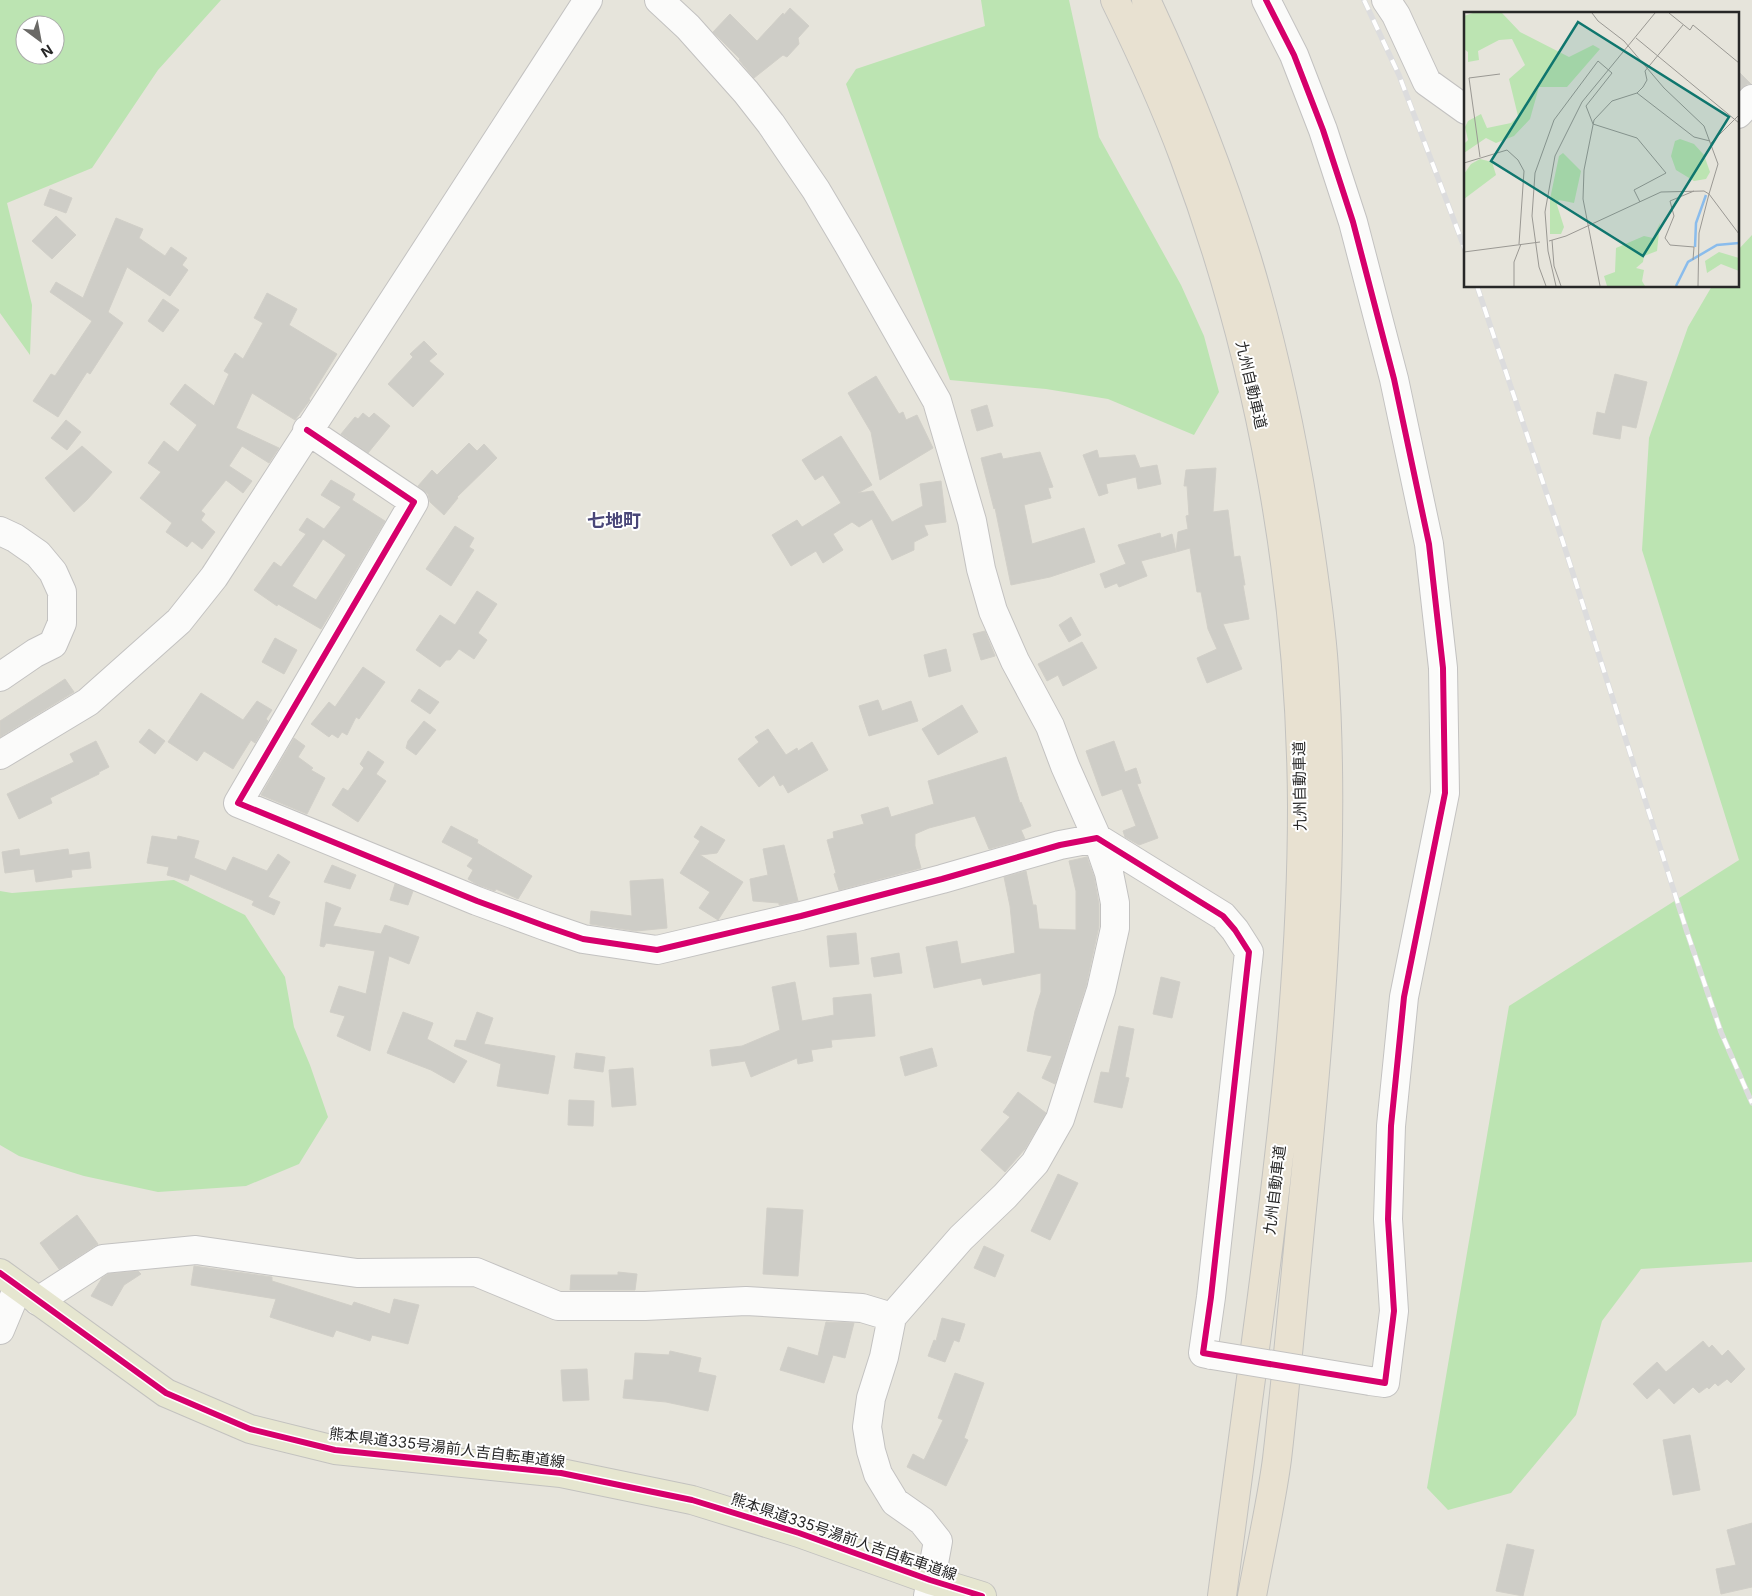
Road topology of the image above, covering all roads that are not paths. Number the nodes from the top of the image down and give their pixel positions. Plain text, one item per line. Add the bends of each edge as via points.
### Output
1 (588, 0) edge
2 (659, 0) edge
3 (1115, 0) edge
4 (1146, 0) edge
5 (1266, 0) edge
6 (1386, 0) edge
7 (1752, 99) edge
8 (1464, 109) edge
9 (1740, 112) edge
10 (307, 430) junction
11 (0, 531) edge
12 (0, 677) edge
13 (0, 755) edge
14 (1097, 838) junction
15 (19, 1287) edge
16 (892, 1317) junction
17 (0, 1330) edge
18 (929, 1588) edge
19 (982, 1596) edge
20 (1222, 1596) edge
21 (1252, 1596) edge

1 - 10 street
2 - 14 street via 746,92 771,124 816,190 936,401 972,521 980,569 993,611 1050,726
3 - 20 highway, 九州自動車道 via 1146,63 1184,157 1221,267 1250,372 1273,490 1296,672 1302,806 1298,960 1280,1152
4 - 21 highway, 九州自動車道 via 1209,150 1247,258 1273,354 1298,473 1324,667 1328,807 1324,959 1308,1155 1276,1463
5 - 14 street, bridge via 1304,80 1353,222 1394,379 1429,544 1443,668 1445,794 1404,997 1391,1126 1388,1219 1394,1311 1386,1383 1203,1353 1249,952 1222,916
6 - 8 street via 1427,82
7 - 9 street
10 - 13 street via 214,577 179,621 88,702
10 - 14 street via 414,502 238,803 544,926 583,939 657,950 801,916 1060,845
11 - 12 street via 38,554 62,592 62,623 52,644
14 - 16 street via 1110,873 1115,928 1101,990 1060,1119 1034,1163 961,1238
15 - 16 street via 103,1259 196,1250 357,1273 476,1272 558,1306 746,1301 862,1308
15 - 17 street
15 - 18 main road, 熊本県道335号湯前人吉自転車道線 via 166,1393 250,1429 335,1450 561,1473 692,1500 800,1533
16 - 18 street via 871,1398 867,1427 878,1474 895,1502 922,1521 938,1541
18 - 19 main road, 熊本県道335号湯前人吉自転車道線

